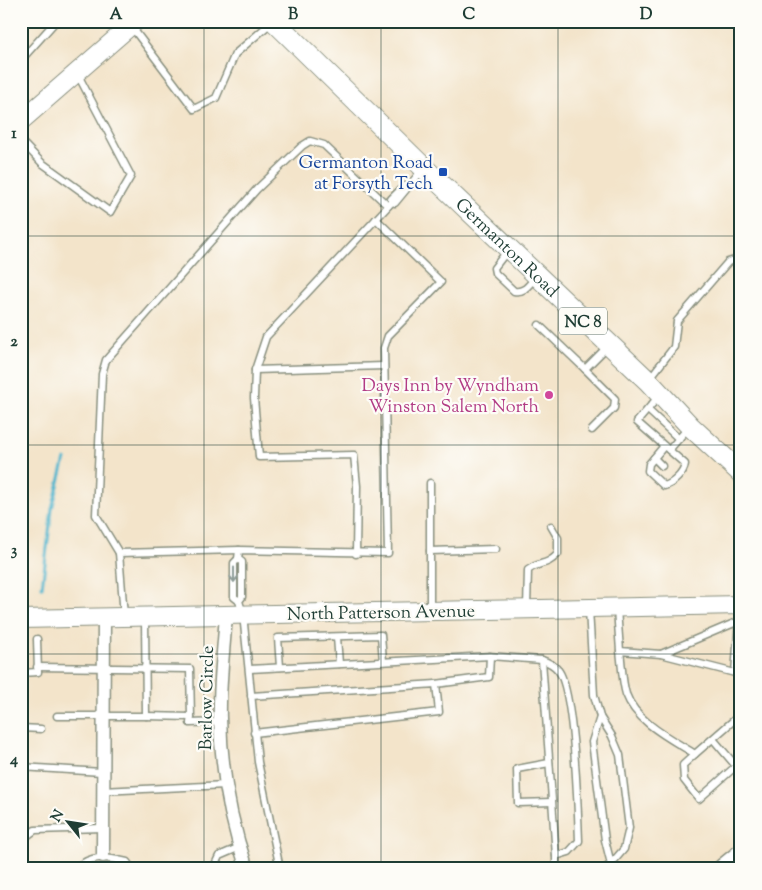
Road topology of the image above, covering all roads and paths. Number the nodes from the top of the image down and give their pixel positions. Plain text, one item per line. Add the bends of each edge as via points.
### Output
1 (56, 21) edge
2 (273, 21) edge
3 (133, 23) edge
4 (21, 60) edge
5 (77, 73) junction
6 (21, 121) edge
7 (21, 141) edge
8 (424, 168) junction
9 (390, 204) junction
10 (376, 219) junction
11 (741, 258) edge
12 (538, 325) dead end
13 (608, 346) junction
14 (384, 366) junction
15 (585, 369) junction
16 (255, 370) junction
17 (654, 388) junction
18 (648, 410) junction
19 (592, 430) dead end
20 (685, 432) junction
21 (667, 448) junction
22 (654, 458) junction
23 (662, 466) dead end
24 (741, 473) edge
25 (430, 483) dead end
26 (551, 526) dead end
27 (496, 549) dead end
28 (239, 550) junction
29 (430, 551) junction
30 (119, 553) junction
31 (356, 554) junction
32 (589, 608) junction
33 (617, 608) junction
34 (527, 609) junction
35 (236, 610) junction
36 (740, 610) edge
37 (430, 611) junction
38 (145, 616) junction
39 (104, 617) junction
40 (124, 617) junction
41 (21, 619) edge
42 (337, 637) junction
43 (37, 639) dead end
44 (620, 651) junction
45 (661, 654) junction
46 (490, 656) junction
47 (542, 660) junction
48 (383, 661) junction
49 (339, 664) junction
50 (280, 667) junction
51 (37, 668) junction
52 (145, 668) junction
53 (103, 669) junction
54 (250, 669) junction
55 (21, 673) edge
56 (735, 673) junction
57 (741, 680) edge
58 (436, 684) junction
59 (251, 696) junction
60 (741, 714) edge
61 (57, 716) dead end
62 (103, 716) junction
63 (146, 716) junction
64 (191, 716) junction
65 (600, 717) junction
66 (220, 722) junction
67 (21, 728) edge
68 (41, 729) dead end
69 (254, 733) junction
70 (712, 739) junction
71 (695, 754) junction
72 (549, 763) junction
73 (21, 767) edge
74 (102, 772) junction
75 (226, 785) junction
76 (102, 790) junction
77 (552, 802) junction
78 (102, 828) junction
79 (240, 847) junction
80 (21, 848) edge
81 (103, 856) junction
82 (556, 856) junction
83 (741, 856) edge
84 (611, 864) junction
85 (75, 869) edge
86 (132, 869) edge
87 (213, 869) edge
88 (247, 869) edge
89 (280, 869) edge
90 (556, 869) edge
91 (604, 869) edge
92 (725, 869) edge

1 - 4 lane
2 - 3 lane via 235,54 216,98 194,109
2 - 8 main road, Germanton Road / NC 8
3 - 5 main road
5 - 6 main road
5 - 7 lane via 132,176 110,212 42,163
8 - 9 lane via 408,186 392,197
8 - 13 main road, Germanton Road / NC 8
9 - 10 lane
9 - 30 lane via 324,145 310,141 257,189 106,360 102,374 96,515
10 - 14 lane via 441,282 388,336
10 - 16 lane via 266,337
11 - 17 lane via 728,262 677,321 674,347
12 - 15 lane
13 - 15 lane
13 - 17 main road, Germanton Road / NC 8
14 - 16 lane
14 - 31 lane via 388,553
15 - 19 lane via 615,404
16 - 31 lane via 259,456 354,455
17 - 18 lane
17 - 20 main road, Germanton Road / NC 8
18 - 20 lane
18 - 21 lane via 637,422
20 - 21 lane
20 - 24 main road, Germanton Road / NC 8
21 - 22 lane
21 - 22 lane via 685,464 670,485 664,486 648,470
22 - 23 lane
25 - 29 lane
26 - 34 lane via 558,538 558,554 549,563 535,565 528,570
27 - 29 lane
28 - 30 lane
28 - 31 lane
28 - 35 lane via 242,597
29 - 37 lane
30 - 40 lane
32 - 33 main road, North Patterson Avenue
32 - 34 main road, North Patterson Avenue
32 - 65 lane via 594,695
33 - 36 main road, North Patterson Avenue
33 - 44 lane
34 - 37 main road, North Patterson Avenue
35 - 37 main road, North Patterson Avenue
35 - 38 main road, North Patterson Avenue
35 - 54 lane
35 - 66 street, Barlow Circle
36 - 45 lane
36 - 56 lane
38 - 40 main road, North Patterson Avenue
38 - 52 lane
39 - 40 main road, North Patterson Avenue
39 - 41 main road, North Patterson Avenue
39 - 53 street
42 - 48 lane via 381,635
42 - 49 lane
42 - 50 lane via 278,638
43 - 51 lane
44 - 45 lane
44 - 71 lane via 626,694 638,714
45 - 56 lane
46 - 47 lane
46 - 48 lane
46 - 58 lane via 489,677
47 - 72 lane
47 - 82 lane via 558,670 563,679 576,771 579,841 569,852
48 - 49 lane
49 - 50 lane
50 - 54 lane
51 - 53 lane
51 - 55 lane via 38,672
52 - 53 lane
52 - 63 lane
52 - 64 lane via 190,669
53 - 62 street
54 - 59 lane
56 - 57 lane
58 - 59 lane
58 - 69 lane via 439,712
59 - 69 lane
60 - 70 lane
61 - 62 lane
62 - 63 lane
62 - 74 street
63 - 64 lane
64 - 66 lane via 190,723
65 - 84 lane via 592,742 604,840
65 - 84 lane via 620,755 629,828 624,850
66 - 75 street, Barlow Circle
67 - 68 lane
69 - 89 lane
70 - 71 lane
70 - 71 lane via 736,766 699,799 684,780 683,765
72 - 77 lane
72 - 77 lane via 517,770 518,803
73 - 74 lane
74 - 76 street
75 - 76 lane
75 - 79 street, Barlow Circle
76 - 78 street
77 - 82 lane
78 - 80 lane via 35,830 24,838
78 - 81 street
79 - 87 lane via 219,856
79 - 88 street, Barlow Circle
81 - 85 lane via 86,860
81 - 86 lane via 126,862
82 - 90 lane
83 - 92 highway
84 - 91 lane

